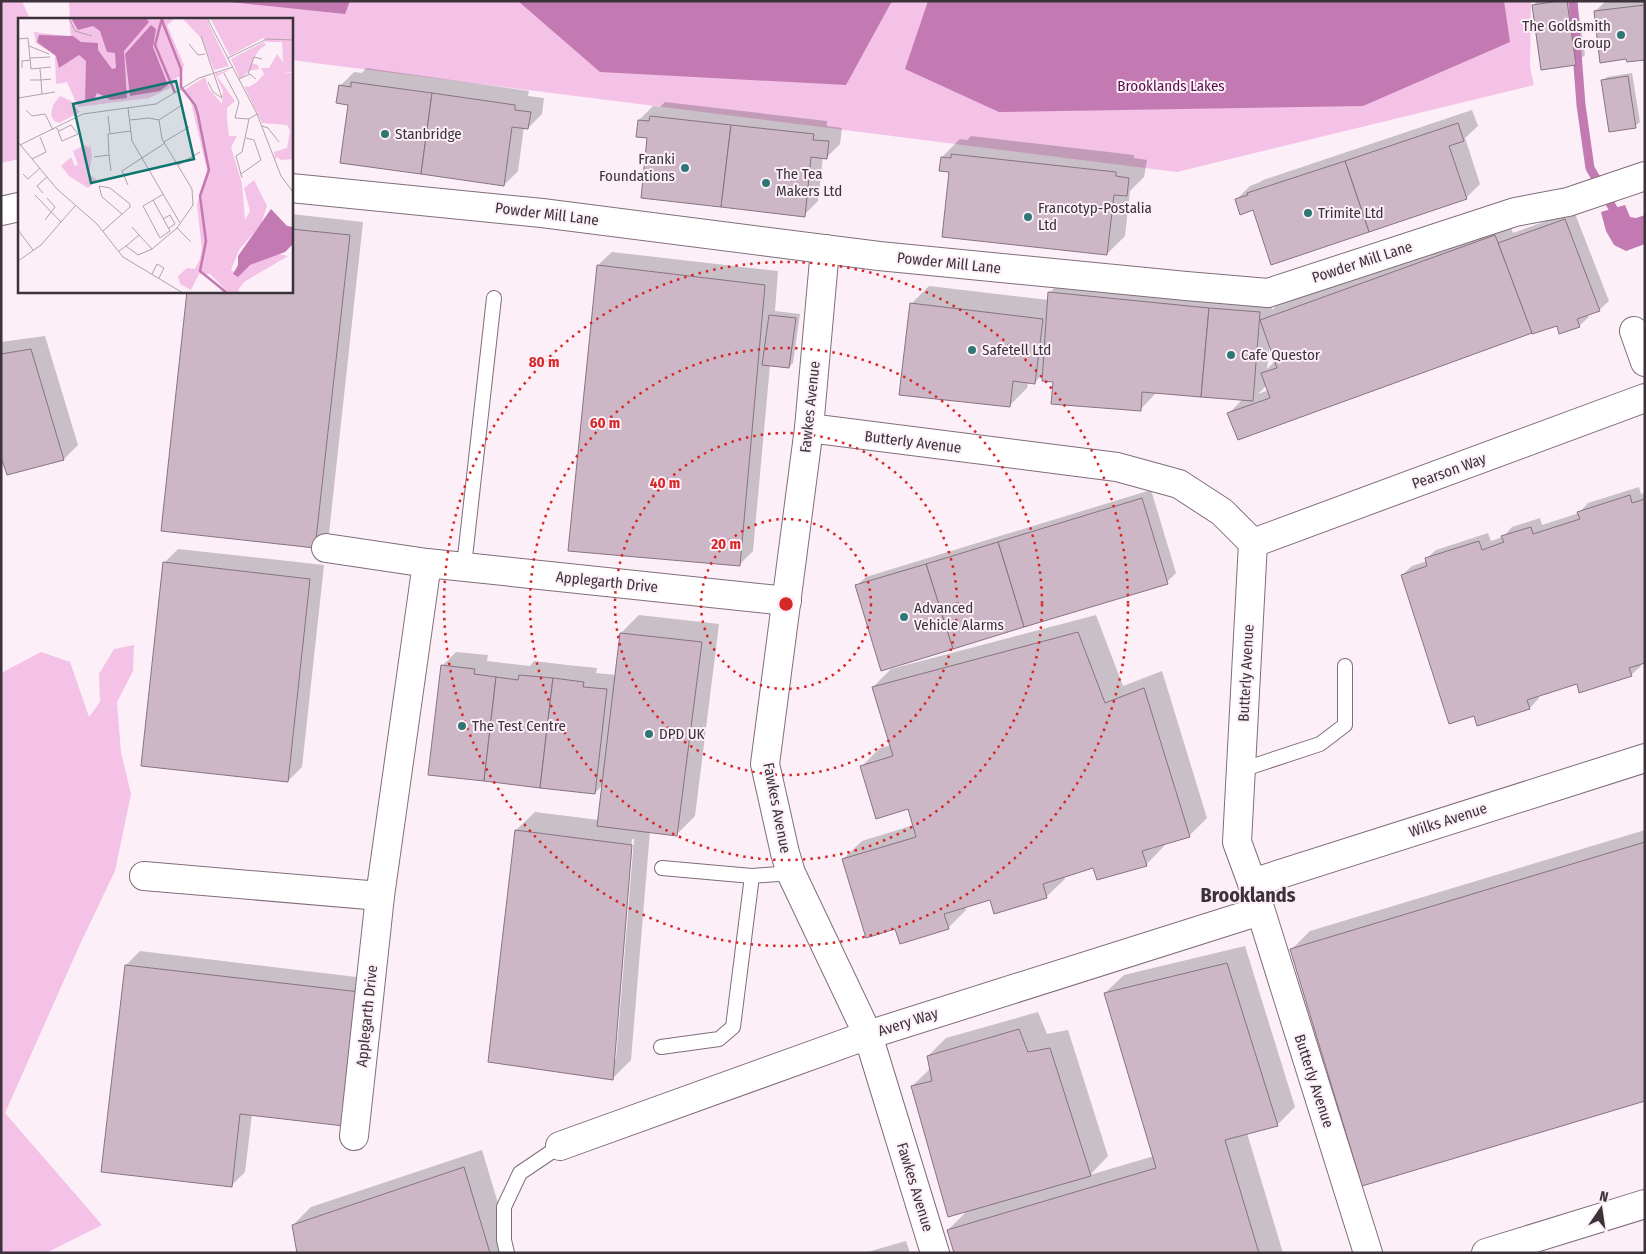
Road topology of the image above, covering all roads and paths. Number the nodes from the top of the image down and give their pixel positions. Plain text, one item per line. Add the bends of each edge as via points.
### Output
1 (1645, 176) edge
2 (292, 188) edge
3 (18, 207) edge
4 (1, 212) edge
5 (826, 249) junction
6 (494, 298) dead end
7 (1634, 330) dead end
8 (1645, 362) edge
9 (1645, 398) edge
10 (809, 428) junction
11 (1253, 543) junction
12 (326, 548) dead end
13 (427, 563) junction
14 (464, 566) junction
15 (787, 601) junction
16 (1345, 666) dead end
17 (1645, 758) edge
18 (1240, 770) junction
19 (662, 868) dead end
20 (791, 873) junction
21 (144, 876) dead end
22 (752, 876) junction
23 (1252, 883) junction
24 (380, 896) junction
25 (1260, 911) junction
26 (868, 1035) junction
27 (661, 1047) dead end
28 (354, 1136) dead end
29 (560, 1146) joint
30 (1645, 1204) edge
31 (507, 1253) edge
32 (935, 1253) edge
33 (1368, 1253) edge
34 (1486, 1253) edge

1 - 5 street, Powder Mill Lane via 1568,202 1515,212 1268,292
2 - 5 street, Powder Mill Lane via 542,213
3 - 4 street
5 - 10 street, Fawkes Avenue
6 - 14 lane
7 - 8 street
9 - 11 street, Pearson Way
10 - 11 street, Butterly Avenue via 1126,470 1180,484 1222,512
10 - 15 street, Fawkes Avenue
11 - 18 street, Butterly Avenue
12 - 13 street, Applegarth Drive
13 - 14 street, Applegarth Drive
13 - 24 street, Applegarth Drive
14 - 15 street, Applegarth Drive
15 - 20 street, Fawkes Avenue via 765,764
16 - 18 lane via 1345,724 1320,744
17 - 23 street, Wilks Avenue
18 - 23 street, Butterly Avenue via 1237,842
19 - 22 lane
20 - 22 lane
20 - 26 street, Fawkes Avenue
21 - 24 street
22 - 27 lane via 734,1027 719,1039
23 - 25 street, Butterly Avenue
24 - 28 street, Applegarth Drive
25 - 26 street, Avery Way
25 - 33 street, Butterly Avenue
26 - 29 street, Avery Way
26 - 32 street, Fawkes Avenue
29 - 31 lane via 520,1173 504,1207
30 - 34 street

